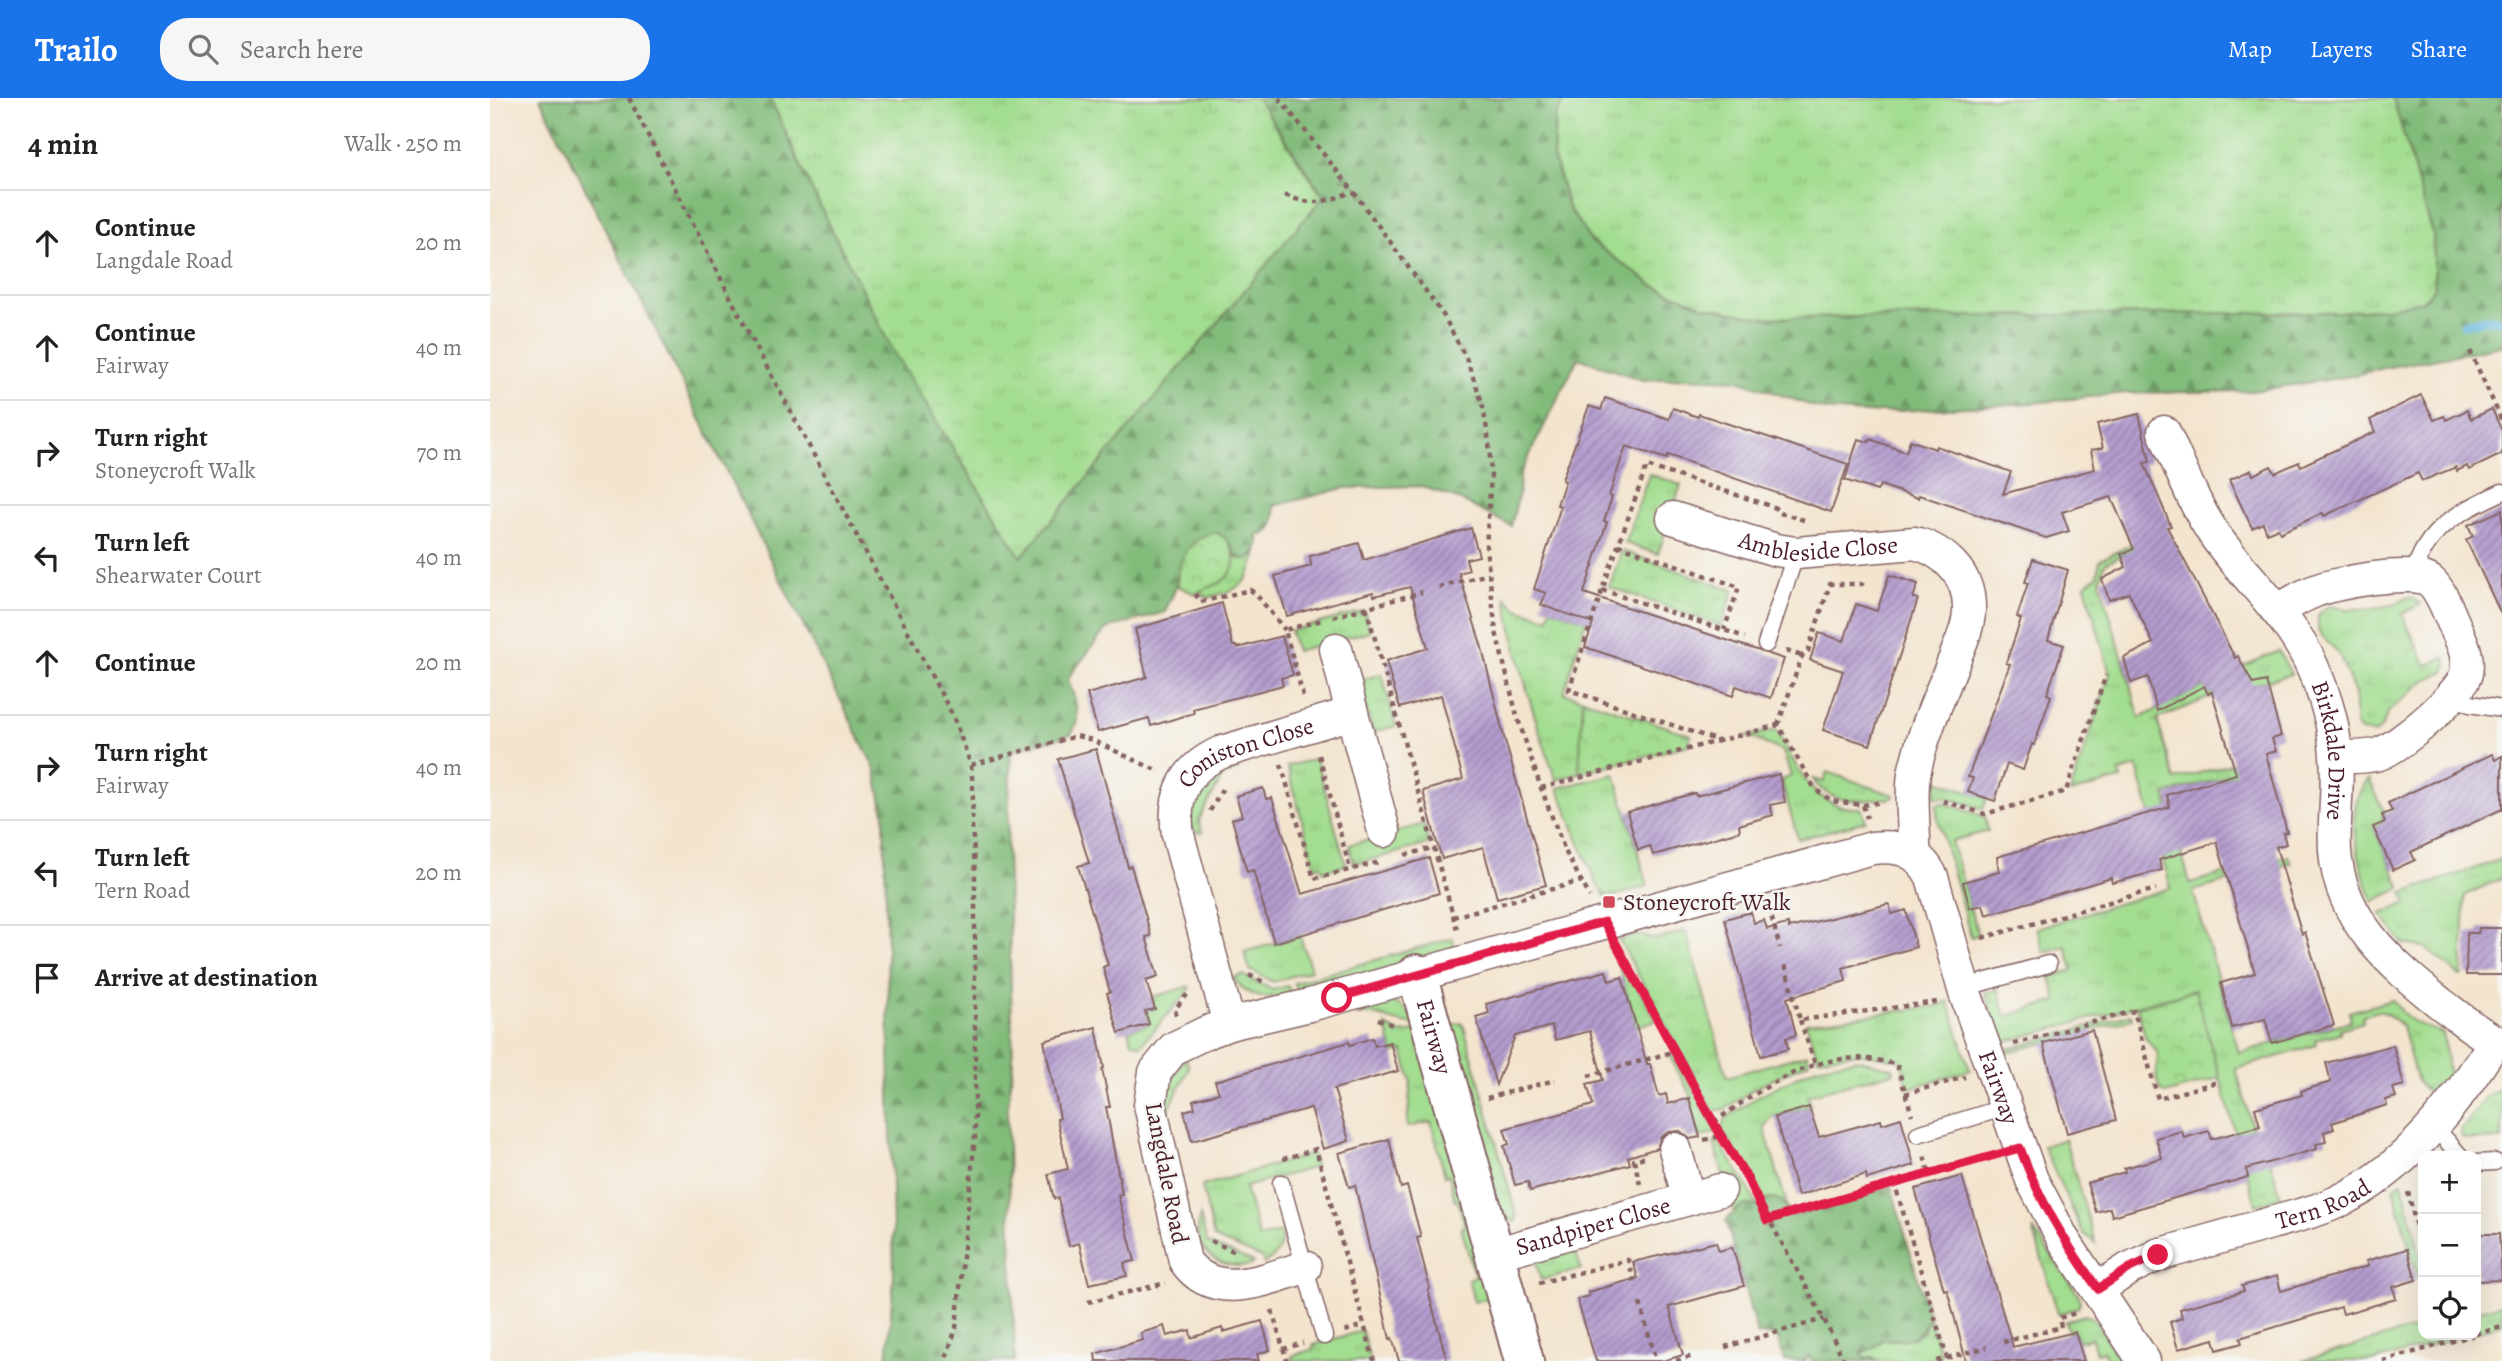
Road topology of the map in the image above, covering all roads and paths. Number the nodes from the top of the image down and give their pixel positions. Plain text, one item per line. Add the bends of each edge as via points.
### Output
1 (629, 98) edge
2 (1279, 98) edge
3 (1353, 191) junction
4 (1285, 195) dead end
5 (2470, 351) dead end
6 (2502, 421) edge
7 (2164, 432) dead end
8 (2502, 492) edge
9 (1673, 518) dead end
10 (1805, 520) dead end
11 (1618, 545) junction
12 (1872, 545) junction
13 (1796, 553) junction
14 (1489, 575) junction
15 (2414, 575) junction
16 (1439, 587) dead end
17 (1602, 590) junction
18 (1195, 594) dead end
19 (1366, 607) dead end
20 (2278, 611) junction
21 (1285, 630) dead end
22 (1724, 630) junction
23 (1766, 644) junction
24 (1336, 649) dead end
25 (1802, 656) junction
26 (2106, 675) dead end
27 (2454, 696) junction
28 (2502, 709) edge
29 (1352, 713) junction
30 (1778, 725) junction
31 (1719, 741) junction
32 (2337, 757) junction
33 (971, 765) junction
34 (1270, 768) dead end
35 (1227, 782) dead end
36 (1184, 783) junction
37 (1541, 788) junction
38 (1913, 797) junction
39 (1203, 821) dead end
40 (1433, 848) junction
41 (1872, 848) junction
42 (1389, 849) junction
43 (1914, 854) junction
44 (1761, 880) junction
45 (1581, 881) junction
46 (2156, 889) dead end
47 (1453, 917) junction
48 (1604, 922) junction
49 (1445, 936) dead end
50 (1462, 946) junction
51 (1952, 946) junction
52 (1780, 948) dead end
53 (1214, 963) junction
54 (2048, 964) dead end
55 (1785, 965) dead end
56 (1416, 974) junction
57 (1272, 987) dead end
58 (1964, 991) junction
59 (1800, 1020) junction
60 (1229, 1024) junction
61 (1184, 1042) junction
62 (2498, 1043) edge
63 (1676, 1051) junction
64 (1989, 1060) junction
65 (1815, 1064) junction
66 (1588, 1076) dead end
67 (1555, 1080) dead end
68 (2217, 1082) dead end
69 (1484, 1087) dead end
70 (1905, 1094) junction
71 (2006, 1107) junction
72 (1714, 1122) junction
73 (2434, 1126) junction
74 (1918, 1134) junction
75 (2020, 1148) junction
76 (1675, 1149) dead end
77 (2456, 1151) edge
78 (1278, 1160) dead end
79 (2495, 1162) dead end
80 (2394, 1163) junction
81 (2481, 1163) edge
82 (1929, 1172) junction
83 (1894, 1182) junction
84 (1282, 1183) dead end
85 (1739, 1184) junction
86 (1689, 1199) junction
87 (1767, 1220) junction
88 (2418, 1235) edge
89 (1210, 1241) dead end
90 (1511, 1249) junction
91 (1305, 1267) junction
92 (1190, 1268) junction
93 (1263, 1280) junction
94 (1636, 1287) dead end
95 (2100, 1293) junction
96 (1088, 1302) dead end
97 (1640, 1303) dead end
98 (1824, 1319) junction
99 (2502, 1327) edge
100 (2481, 1333) edge
101 (1324, 1336) dead end
102 (2457, 1340) edge
103 (2003, 1342) dead end
104 (1725, 1346) dead end
105 (1987, 1347) dead end
106 (1693, 1356) dead end
107 (1947, 1358) junction
108 (945, 1361) edge
109 (1287, 1361) edge
110 (1374, 1361) edge
111 (1524, 1361) edge
112 (1657, 1361) edge
113 (1676, 1361) edge
114 (1844, 1361) edge
115 (1936, 1361) edge
116 (2144, 1361) edge
117 (2383, 1361) edge

1 - 33 path via 953,716
2 - 3 path
3 - 4 path via 1333,200 1302,203
3 - 14 path via 1442,313 1482,402 1491,475 1486,547
5 - 6 path
7 - 20 street, Birkdale Drive via 2210,527
8 - 15 lane via 2451,519 2418,556
9 - 13 street, Ambleside Close
10 - 11 path via 1647,466
11 - 17 path
11 - 22 path via 1739,587
12 - 13 street, Ambleside Close
12 - 25 path via 1862,584 1830,584 1808,651
12 - 38 street, Ambleside Close via 1931,547 1961,575 1968,598 1967,625 1919,756
13 - 23 lane
14 - 16 path
14 - 37 path via 1496,632
15 - 20 street via 2318,590
15 - 27 street via 2436,588 2467,655 2464,682
17 - 22 path
17 - 31 path via 1569,690
18 - 21 path via 1201,602 1250,590
19 - 40 path
20 - 32 street, Birkdale Drive via 2313,668
22 - 23 path
23 - 25 path
24 - 29 street
25 - 30 path
26 - 38 path via 2066,791 1985,814 1945,800
27 - 28 lane via 2470,704
27 - 32 street via 2381,754
29 - 36 street, Coniston Close via 1222,752 1203,760
29 - 42 street, Coniston Close
30 - 31 path
30 - 41 path via 1815,789 1832,802 1863,805
31 - 37 path
32 - 62 street, Birkdale Drive via 2335,852 2343,887 2360,925 2387,958
33 - 36 path via 1077,736
33 - 108 path via 975,1136 956,1328
34 - 42 path via 1282,764 1314,879
35 - 39 path
36 - 53 street, Coniston Close via 1175,818
37 - 45 path
38 - 43 street, Ambleside Close
40 - 42 path
40 - 47 path
41 - 43 street, Fairway via 1896,847
41 - 44 street, Fairway
43 - 51 street, Fairway via 1932,877
44 - 48 street, Fairway
44 - 52 path
45 - 47 path
45 - 48 path
46 - 51 path
47 - 50 path
48 - 50 street, Fairway
48 - 63 path
49 - 50 path
50 - 56 street, Fairway
51 - 58 street, Fairway
53 - 57 path via 1239,955 1246,973
53 - 60 street, Coniston Close
53 - 61 path via 1175,1009
54 - 58 lane
55 - 59 path
56 - 60 street, Langdale Road
56 - 90 street, Fairway
58 - 59 path via 1935,1002
58 - 64 street, Fairway
59 - 65 path
60 - 61 street, Langdale Road
61 - 92 street, Langdale Road via 1155,1072 1150,1105 1182,1252
62 - 73 street, Tern Road
63 - 66 path
63 - 72 path
64 - 68 path via 2134,1011 2158,1099
64 - 70 path
64 - 71 street, Fairway
65 - 70 path via 1856,1057 1897,1065
65 - 72 path via 1758,1091
67 - 69 path via 1487,1098
70 - 74 path
71 - 74 lane
71 - 75 street, Fairway
72 - 85 path
73 - 77 lane
73 - 80 street, Tern Road
74 - 82 path
75 - 82 path
75 - 95 street, Fairway via 2047,1211
76 - 86 street, Sandpiper Close
78 - 110 path via 1316,1149
79 - 81 lane
80 - 88 path via 2406,1184
80 - 95 street, Tern Road via 2337,1202 2158,1255 2130,1268
82 - 83 path
83 - 87 path
83 - 107 path
84 - 91 lane
85 - 86 street, Sandpiper Close
85 - 87 path
86 - 90 street, Sandpiper Close
87 - 98 path
89 - 93 path via 1257,1261
90 - 94 path via 1539,1284 1628,1260
90 - 111 street, Fairway
91 - 93 street, Langdale Road
91 - 101 lane
92 - 93 street, Langdale Road via 1211,1282 1226,1285
92 - 96 path via 1163,1285
93 - 109 path
95 - 103 path via 2082,1311 2059,1318 2061,1326
95 - 116 street, Fairway
97 - 112 path
98 - 104 path
98 - 114 path
99 - 100 path
102 - 117 path
105 - 107 path
106 - 113 path
107 - 115 path

